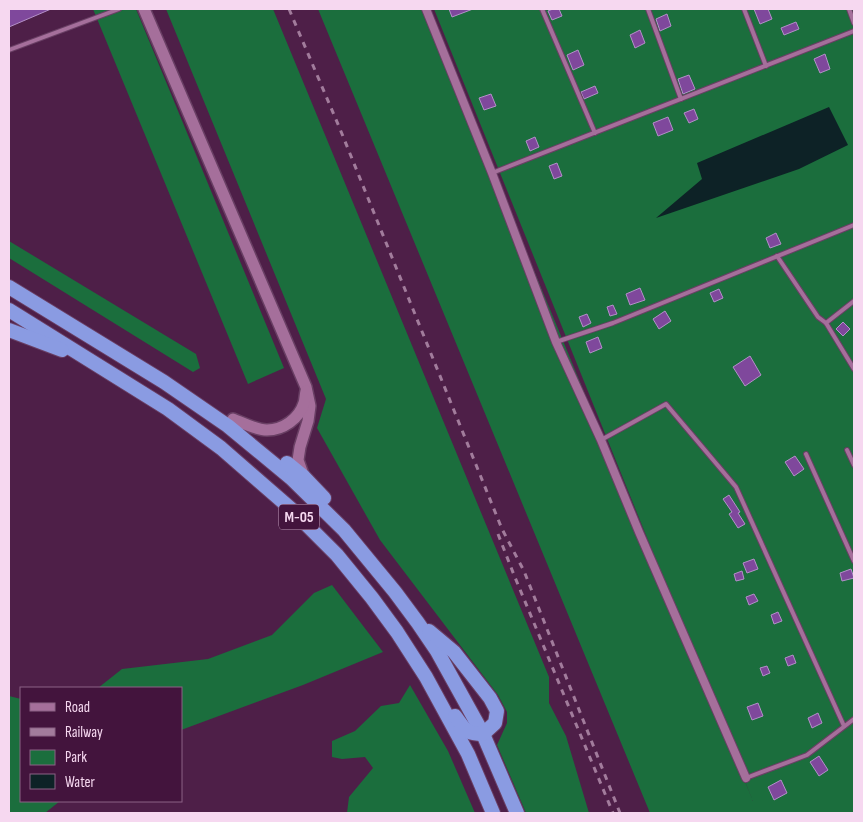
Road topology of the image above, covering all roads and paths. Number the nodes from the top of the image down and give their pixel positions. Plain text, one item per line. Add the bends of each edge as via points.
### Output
1 (119, 9) edge
2 (144, 9) edge
3 (426, 9) edge
4 (542, 9) edge
5 (648, 9) edge
6 (744, 9) edge
7 (848, 9) edge
8 (854, 23) edge
9 (854, 31) edge
10 (9, 50) edge
11 (766, 66) junction
12 (682, 99) junction
13 (595, 133) junction
14 (492, 173) junction
15 (854, 225) edge
16 (778, 256) junction
17 (9, 287) edge
18 (854, 301) edge
19 (9, 310) edge
20 (826, 323) junction
21 (9, 330) edge
22 (556, 342) junction
23 (91, 361) junction
24 (854, 369) edge
25 (164, 382) junction
26 (306, 387) junction
27 (233, 419) junction
28 (602, 440) junction
29 (847, 450) dead end
30 (806, 454) dead end
31 (854, 465) edge
32 (304, 477) junction
33 (344, 530) junction
34 (854, 561) edge
35 (418, 623) junction
36 (426, 677) junction
37 (854, 719) edge
38 (844, 726) junction
39 (483, 734) junction
40 (746, 778) joint
41 (493, 813) edge
42 (517, 813) edge

1 - 10 lane
2 - 26 street
3 - 14 street
4 - 13 lane
5 - 12 lane
6 - 11 lane
7 - 8 lane
9 - 11 lane
11 - 12 lane
12 - 13 lane
13 - 14 lane
14 - 22 street
15 - 16 lane
16 - 20 lane via 818,317
16 - 22 lane via 614,323
17 - 25 highway, М-05
18 - 20 lane
19 - 23 highway, М-05
20 - 24 lane
21 - 23 highway
22 - 28 street
23 - 36 highway, М-05 via 168,409 221,448 290,508 337,555 372,598
25 - 27 highway via 205,399
25 - 33 highway, М-05 via 228,426 291,478
26 - 27 street via 304,403 288,424 267,430
26 - 32 street via 310,406 298,460
27 - 32 highway
28 - 38 lane via 666,404 736,488
28 - 40 street
29 - 31 lane
30 - 34 lane
32 - 33 highway via 329,503
33 - 35 highway, М-05
35 - 39 highway, М-05
35 - 39 highway via 454,652 490,698 497,711 495,723
36 - 39 highway via 465,730
36 - 41 highway, М-05 via 468,754
37 - 38 lane
38 - 40 lane via 807,754
39 - 42 highway, М-05

